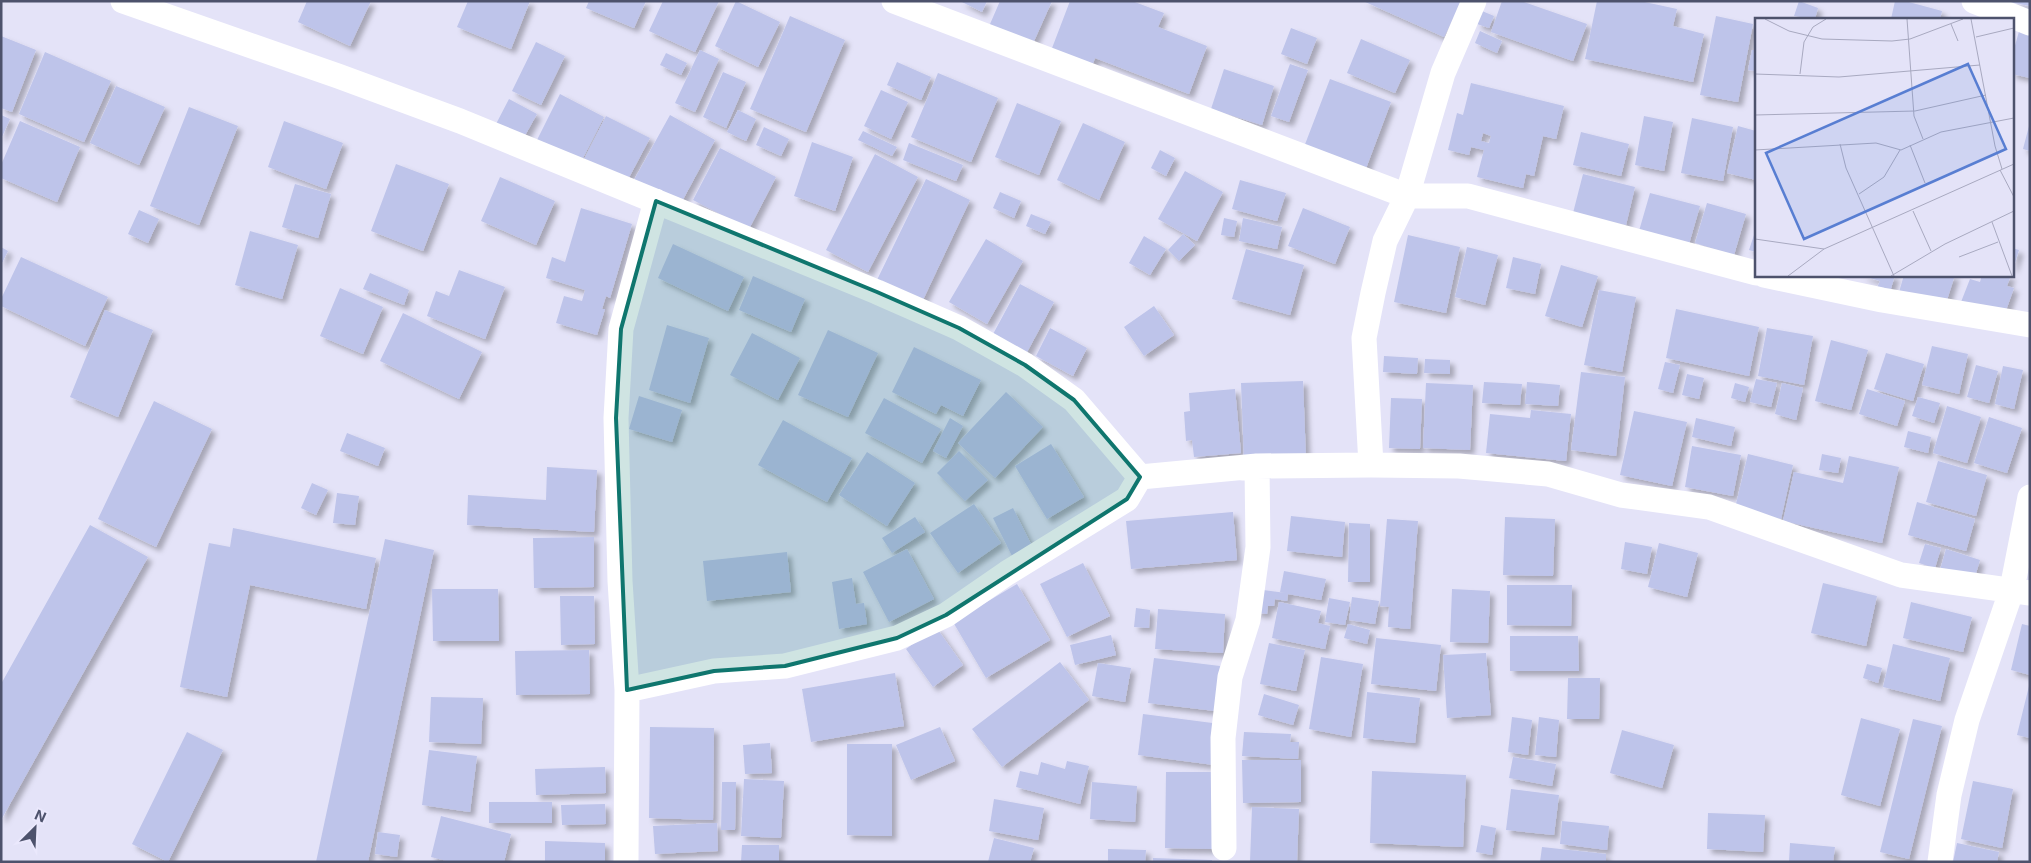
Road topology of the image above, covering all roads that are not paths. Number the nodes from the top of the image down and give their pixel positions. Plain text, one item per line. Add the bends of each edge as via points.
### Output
1 (123, 1) edge
2 (894, 1) edge
3 (1474, 1) edge
4 (1974, 1) edge
5 (2030, 23) edge
6 (1407, 196) junction
7 (656, 201) junction
8 (1755, 273) edge
9 (1769, 276) edge
10 (2030, 325) edge
11 (1371, 465) junction
12 (1257, 466) junction
13 (1140, 477) junction
14 (2030, 497) edge
15 (2021, 591) edge
16 (627, 690) junction
17 (1224, 848) dead end
18 (626, 862) edge
19 (1940, 862) edge

1 - 7 street via 460,121
2 - 6 street
3 - 6 street via 1442,73
4 - 5 street
6 - 8 street via 1468,196
6 - 11 street via 1386,241 1364,338
7 - 13 street via 896,300 959,328 1025,365 1074,400
7 - 16 street via 620,339 616,418 620,581
9 - 10 street via 1882,300
11 - 12 street
11 - 15 street via 1459,466 1548,474 1621,495 1709,507 1901,575
12 - 13 street
12 - 17 street via 1258,547 1248,620 1230,677 1223,738
13 - 16 street via 1127,499 1006,573 946,615 897,638 785,666 714,671
14 - 15 street
15 - 19 street via 1966,720 1949,795
16 - 18 street

